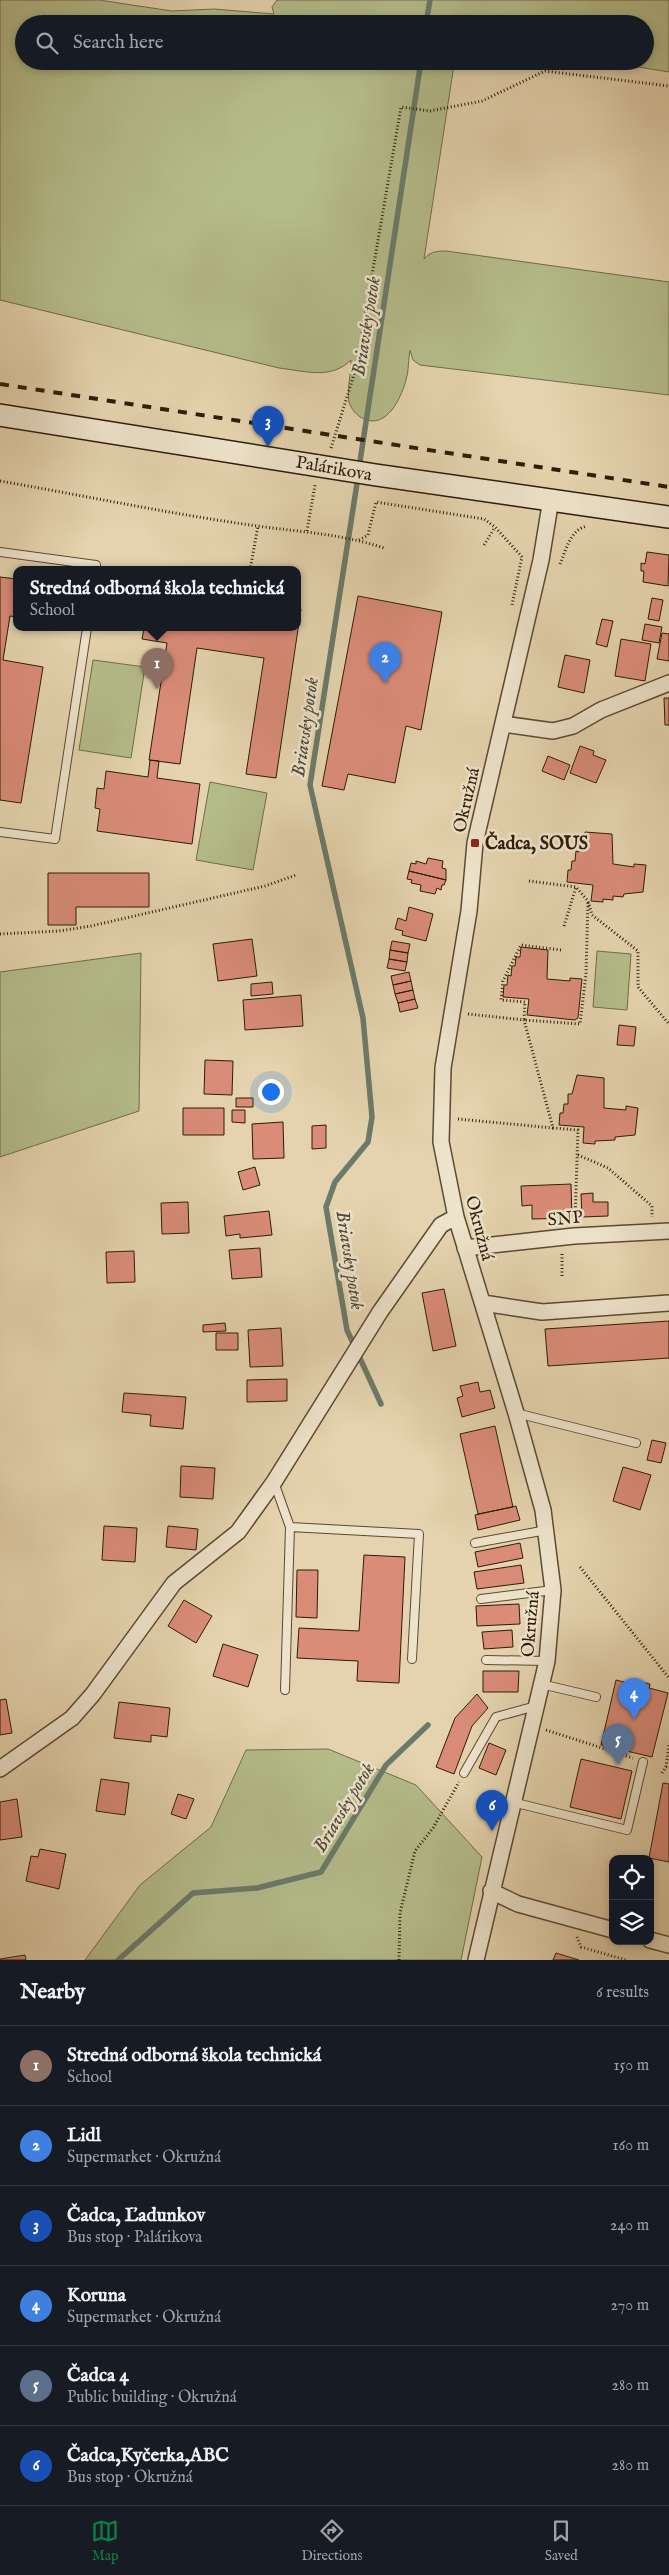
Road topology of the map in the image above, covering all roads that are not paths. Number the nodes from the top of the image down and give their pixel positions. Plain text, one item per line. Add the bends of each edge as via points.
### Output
1 (0, 415) edge
2 (551, 499) junction
3 (669, 517) edge
4 (0, 552) edge
5 (96, 566) edge
6 (87, 631) edge
7 (669, 683) edge
8 (503, 724) junction
9 (0, 832) edge
10 (456, 1217) junction
11 (669, 1231) edge
12 (465, 1248) junction
13 (483, 1303) junction
14 (669, 1303) edge
15 (516, 1413) junction
16 (636, 1443) dead end
17 (274, 1482) junction
18 (290, 1528) junction
19 (547, 1530) junction
20 (476, 1543) dead end
21 (553, 1590) junction
22 (481, 1599) dead end
23 (412, 1659) dead end
24 (486, 1660) dead end
25 (547, 1661) junction
26 (541, 1684) junction
27 (285, 1690) dead end
28 (596, 1697) dead end
29 (536, 1706) junction
30 (643, 1762) road end
31 (0, 1769) edge
32 (464, 1773) road end
33 (512, 1802) junction
34 (492, 1891) junction
35 (609, 1929) edge
36 (654, 1941) edge
37 (669, 1945) edge
38 (476, 1960) edge

1 - 2 main road, Palárikova via 324,458 350,471
2 - 3 main road, Palárikova
2 - 8 street, Okružná via 541,560
4 - 5 lane
6 - 9 lane via 55,839
7 - 8 street via 601,710 573,726 553,731
8 - 10 street, Okružná via 475,843 469,911 443,1068 441,1142
10 - 12 street, Okružná
10 - 17 street via 442,1225 380,1312
11 - 12 street, SNP via 574,1236
12 - 13 street, Okružná
13 - 14 street via 542,1312
13 - 15 street, Okružná
15 - 16 lane
15 - 19 street, Okružná
17 - 18 lane
17 - 31 street via 238,1532 174,1583 72,1718
18 - 23 lane via 419,1534
18 - 27 lane
19 - 20 lane
19 - 21 street, Okružná
21 - 22 lane
21 - 25 street, Okružná
24 - 25 lane
25 - 26 street, Okružná
26 - 28 lane
26 - 29 street, Okružná
29 - 32 lane via 496,1717
29 - 33 street, Okružná
30 - 33 lane via 626,1830
33 - 34 street, Okružná
34 - 35 street via 518,1904
34 - 38 street, Okružná
36 - 37 street

